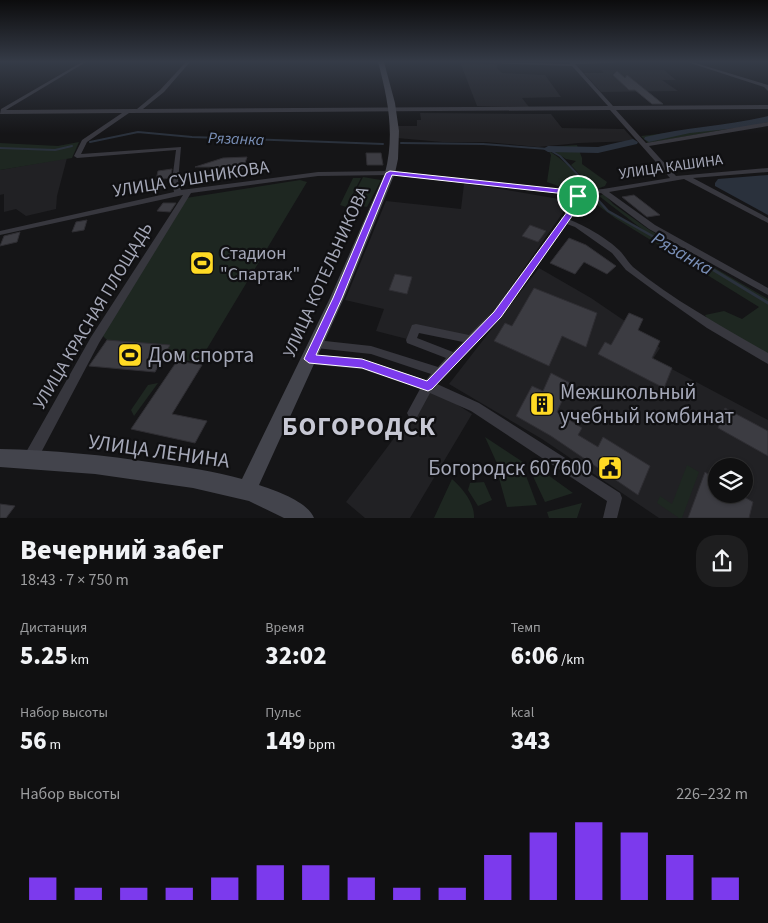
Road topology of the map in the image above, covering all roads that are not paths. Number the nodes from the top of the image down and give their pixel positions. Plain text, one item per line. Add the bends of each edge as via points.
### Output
1 (43, 86) edge
2 (166, 86) edge
3 (388, 86) edge
4 (593, 86) edge
5 (768, 107) edge
6 (394, 109) junction
7 (613, 109) junction
8 (128, 111) junction
9 (138, 111) junction
10 (0, 112) edge
11 (768, 124) edge
12 (646, 145) junction
13 (768, 170) edge
14 (390, 173) junction
15 (685, 177) junction
16 (674, 178) junction
17 (603, 191) junction
18 (183, 192) junction
19 (579, 193) junction
20 (564, 220) junction
21 (768, 221) edge
22 (0, 233) edge
23 (768, 292) edge
24 (472, 340) junction
25 (316, 344) junction
26 (455, 357) junction
27 (768, 358) edge
28 (309, 359) junction
29 (440, 372) junction
30 (428, 386) junction
31 (413, 413) dead end
32 (0, 458) edge
33 (30, 459) junction
34 (247, 490) junction
35 (304, 518) edge
36 (610, 518) edge

1 - 10 street
2 - 9 street
3 - 6 street, УЛИЦА КОТЕЛЬНИКОВА
4 - 7 street
5 - 7 street
6 - 7 street
6 - 9 street
6 - 14 street, УЛИЦА КОТЕЛЬНИКОВА via 395,157
7 - 12 street
8 - 9 street
8 - 10 street
8 - 18 street via 84,141 77,156 179,148 175,181
11 - 12 street
12 - 16 street
13 - 15 street, УЛИЦА КАШИНА
14 - 18 street, УЛИЦА СУШНИКОВА via 318,174
14 - 19 street, УЛИЦА КАШИНА
14 - 25 street, УЛИЦА КОТЕЛЬНИКОВА
15 - 16 street, УЛИЦА КАШИНА
15 - 21 street
16 - 17 street, УЛИЦА КАШИНА
17 - 19 street, УЛИЦА КАШИНА
17 - 23 street via 652,227
18 - 22 street, УЛИЦА СУШНИКОВА
18 - 33 street, УЛИЦА КРАСНАЯ ПЛОЩАДЬ via 95,340
19 - 20 street via 574,209
20 - 24 street via 497,314
20 - 27 street via 614,251 629,268 663,293
24 - 26 street
24 - 26 street via 416,328 411,340
25 - 28 street, УЛИЦА КОТЕЛЬНИКОВА
25 - 29 street via 371,350
26 - 29 street
28 - 30 street via 362,364
28 - 34 street, УЛИЦА КОТЕЛЬНИКОВА
29 - 30 street
30 - 31 street
30 - 36 street via 475,406 615,498
32 - 33 street, УЛИЦА ЛЕНИНА
33 - 34 street, УЛИЦА ЛЕНИНА via 115,466 221,482
34 - 35 street, УЛИЦА ЛЕНИНА

